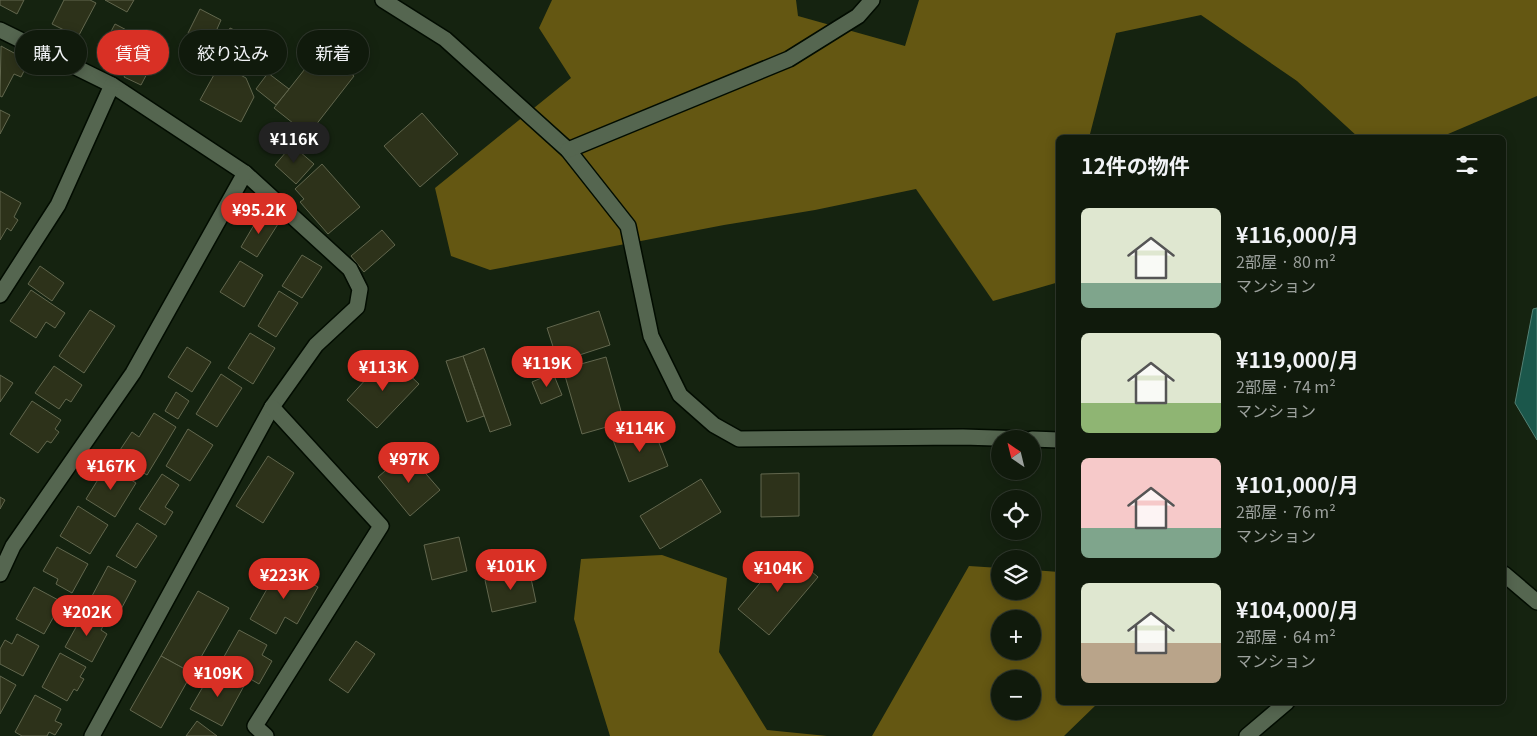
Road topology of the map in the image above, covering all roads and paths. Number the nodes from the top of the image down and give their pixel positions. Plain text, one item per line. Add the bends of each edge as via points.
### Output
1 (383, 0) edge
2 (872, 0) edge
3 (0, 30) edge
4 (112, 85) junction
5 (568, 150) junction
6 (245, 173) junction
7 (0, 295) edge
8 (272, 407) junction
9 (991, 438) edge
10 (1041, 439) edge
11 (1056, 440) edge
12 (0, 574) edge
13 (1506, 576) edge
14 (1537, 602) edge
15 (1283, 705) edge
16 (92, 736) edge
17 (266, 736) edge
18 (1247, 736) edge

1 - 5 street via 445,39
2 - 5 street via 858,16 789,59
3 - 4 street
4 - 6 street
4 - 7 street via 58,205
5 - 9 street via 628,226 651,336 680,396 714,425 739,439
6 - 8 street via 350,268 360,289 357,307 316,345
6 - 12 street via 133,373 14,546
8 - 16 street
8 - 17 street via 381,526 256,726
10 - 11 street
13 - 14 street
15 - 18 street

